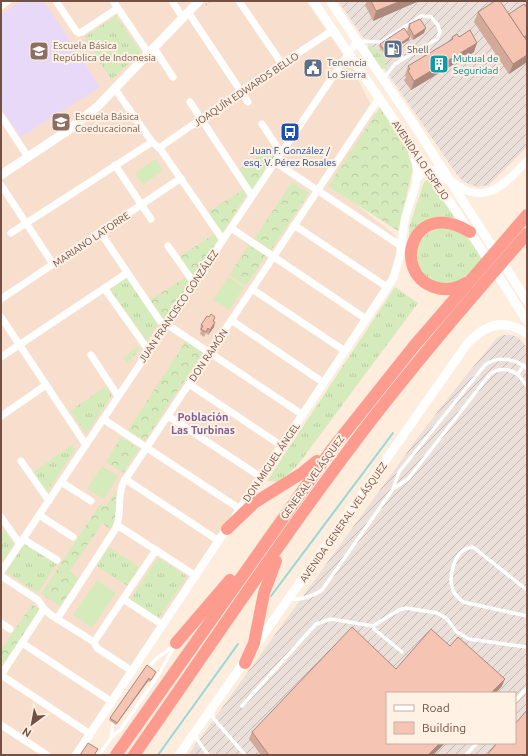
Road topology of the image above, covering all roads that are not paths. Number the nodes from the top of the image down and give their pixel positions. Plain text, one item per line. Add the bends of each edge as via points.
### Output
1 (8, 1) edge
2 (56, 1) edge
3 (113, 1) edge
4 (172, 1) edge
5 (199, 1) edge
6 (239, 1) edge
7 (313, 1) edge
8 (330, 1) edge
9 (1, 6) edge
10 (118, 8) junction
11 (186, 15) junction
12 (333, 30) junction
13 (389, 37) junction
14 (357, 41) junction
15 (151, 51) junction
16 (348, 53) junction
17 (403, 58) junction
18 (282, 64) junction
19 (173, 77) dead end
20 (383, 79) junction
21 (115, 89) junction
22 (241, 91) junction
23 (379, 98) junction
24 (190, 102) dead end
25 (248, 102) dead end
26 (1, 116) edge
27 (201, 118) junction
28 (262, 124) dead end
29 (415, 128) junction
30 (404, 135) junction
31 (152, 142) junction
32 (159, 148) junction
33 (414, 151) junction
34 (281, 152) junction
35 (28, 157) junction
36 (527, 161) edge
37 (275, 162) junction
38 (115, 165) junction
39 (427, 170) junction
40 (1, 175) edge
41 (417, 177) junction
42 (180, 178) junction
43 (450, 180) junction
44 (1, 185) edge
45 (318, 190) junction
46 (252, 196) junction
47 (462, 200) junction
48 (141, 205) junction
49 (527, 215) edge
50 (151, 219) dead end
51 (26, 223) junction
52 (294, 225) junction
53 (231, 228) junction
54 (100, 232) junction
55 (470, 232) junction
56 (11, 233) dead end
57 (527, 234) edge
58 (222, 240) junction
59 (168, 246) dead end
60 (401, 246) junction
61 (274, 256) junction
62 (53, 264) junction
63 (127, 273) junction
64 (471, 280) junction
65 (194, 283) junction
66 (104, 288) junction
67 (387, 288) junction
68 (252, 289) junction
69 (1, 299) edge
70 (527, 301) edge
71 (1, 317) edge
72 (366, 319) junction
73 (231, 320) junction
74 (527, 321) edge
75 (166, 324) junction
76 (527, 334) edge
77 (20, 345) junction
78 (148, 351) junction
79 (345, 351) junction
80 (210, 352) junction
81 (91, 355) dead end
82 (1, 357) edge
83 (524, 365) junction
84 (527, 369) edge
85 (518, 374) junction
86 (324, 383) junction
87 (189, 384) junction
88 (46, 385) junction
89 (527, 386) edge
90 (118, 396) junction
91 (303, 415) junction
92 (1, 416) edge
93 (168, 416) junction
94 (357, 417) junction
95 (103, 419) junction
96 (86, 445) junction
97 (282, 446) junction
98 (146, 448) junction
99 (21, 461) dead end
100 (261, 477) junction
101 (125, 479) junction
102 (61, 482) junction
103 (393, 489) junction
104 (49, 501) junction
105 (91, 501) dead end
106 (240, 509) junction
107 (39, 515) junction
108 (1, 517) edge
109 (118, 525) junction
110 (227, 529) junction
111 (73, 537) dead end
112 (286, 538) junction
113 (219, 541) junction
114 (22, 542) junction
115 (261, 548) junction
116 (156, 550) junction
117 (57, 560) dead end
118 (1, 572) edge
119 (1, 576) edge
120 (196, 576) junction
121 (527, 590) edge
122 (290, 598) junction
123 (123, 599) junction
124 (44, 609) junction
125 (527, 616) edge
126 (58, 619) junction
127 (1, 623) edge
128 (162, 625) junction
129 (373, 626) junction
130 (10, 629) dead end
131 (94, 642) junction
132 (22, 643) junction
133 (176, 643) junction
134 (527, 647) edge
135 (402, 652) dead end
136 (245, 663) junction
137 (147, 669) edge
138 (132, 671) junction
139 (1, 675) edge
140 (527, 688) edge
141 (516, 700) edge
142 (112, 702) junction
143 (242, 706) dead end
144 (210, 711) junction
145 (113, 723) edge
146 (1, 725) edge
147 (90, 734) junction
148 (194, 735) junction
149 (111, 738) junction
150 (476, 744) edge
151 (47, 755) edge
152 (76, 755) edge
153 (99, 755) edge
154 (116, 755) edge
155 (134, 755) edge
156 (179, 755) edge
157 (208, 755) edge
158 (244, 755) edge
159 (466, 755) edge

1 - 9 street
2 - 10 street via 79,33
3 - 10 street
4 - 11 street
5 - 11 main road
6 - 18 street
7 - 12 main road, AVENIDA LO ESPEJO
8 - 14 main road, AVENIDA LO ESPEJO
10 - 15 street
11 - 15 main road
11 - 22 street
12 - 16 main road, AVENIDA LO ESPEJO
12 - 18 street, JOAQUÍN EDWARDS BELLO
13 - 14 lane via 381,42
13 - 17 lane
13 - 17 lane via 421,16 431,17 436,22 440,32 437,39
14 - 16 street, JUAN FRANCISCO GONZÁLEZ
14 - 20 main road, AVENIDA LO ESPEJO
15 - 19 street
15 - 21 main road
16 - 23 main road, AVENIDA LO ESPEJO
16 - 34 street, JUAN FRANCISCO GONZÁLEZ
17 - 20 lane
18 - 22 street, JOAQUÍN EDWARDS BELLO
20 - 29 main road, AVENIDA LO ESPEJO
21 - 31 street
21 - 35 main road via 81,121
22 - 25 street
22 - 27 street, JOAQUÍN EDWARDS BELLO
23 - 30 main road, AVENIDA LO ESPEJO
23 - 45 street, DON RAMÓN
24 - 27 street
26 - 35 street
27 - 32 street, JOAQUÍN EDWARDS BELLO
27 - 46 street
28 - 34 street
29 - 30 main road via 412,135
29 - 43 main road, AVENIDA LO ESPEJO
30 - 33 main road, AVENIDA LO ESPEJO
31 - 32 street
31 - 38 street
32 - 42 street
33 - 39 main road, AVENIDA LO ESPEJO
33 - 41 street, DON MIGUEL ÁNGEL
34 - 37 street, JUAN FRANCISCO GONZÁLEZ
35 - 40 main road
36 - 43 street via 500,187 489,192 471,192 459,188
37 - 45 street
37 - 46 street, JUAN FRANCISCO GONZÁLEZ
38 - 48 street
38 - 51 street
39 - 41 main road
39 - 47 main road via 440,173
39 - 55 main road, AVENIDA LO ESPEJO
41 - 60 street, DON MIGUEL ÁNGEL via 405,218
42 - 48 street, MARIANO LATORRE
42 - 58 street
43 - 47 main road, AVENIDA LO ESPEJO
44 - 51 street
45 - 52 street, DON RAMÓN
45 - 60 street
46 - 53 street, JUAN FRANCISCO GONZÁLEZ
47 - 70 main road, AVENIDA LO ESPEJO
48 - 50 street
48 - 54 street, MARIANO LATORRE
49 - 64 highway, GENERAL VELÁSQUEZ
51 - 56 street
51 - 62 street
52 - 61 street, DON RAMÓN
52 - 67 street
53 - 58 street, JUAN FRANCISCO GONZÁLEZ
53 - 61 street
54 - 62 street, MARIANO LATORRE
54 - 63 street
55 - 64 highway via 448,222 434,223 422,230 416,238 411,257 413,268 419,277 432,287 455,288
55 - 74 main road, AVENIDA LO ESPEJO
57 - 112 highway, GENERAL VELÁSQUEZ via 383,406
58 - 65 street, JUAN FRANCISCO GONZÁLEZ
59 - 65 street
60 - 67 street, DON MIGUEL ÁNGEL via 396,271
61 - 68 street, DON RAMÓN
61 - 72 street
62 - 69 street, MARIANO LATORRE
63 - 66 street
63 - 75 street via 160,321
64 - 94 highway, GENERAL VELÁSQUEZ
65 - 75 street, JUAN FRANCISCO GONZÁLEZ
66 - 77 street
66 - 78 street
67 - 72 street, DON MIGUEL ÁNGEL
68 - 73 street, DON RAMÓN
68 - 79 street
71 - 77 street
72 - 79 street, DON MIGUEL ÁNGEL
73 - 80 street, DON RAMÓN
73 - 86 street
75 - 78 street, JUAN FRANCISCO GONZÁLEZ
75 - 80 street
76 - 122 main road, AVENIDA GENERAL VELÁSQUEZ via 515,326 502,324 486,328 473,338
77 - 82 street
77 - 88 street
78 - 90 street, JUAN FRANCISCO GONZÁLEZ
79 - 86 street, DON MIGUEL ÁNGEL
80 - 87 street, DON RAMÓN
80 - 91 street
81 - 90 street
83 - 84 lane
83 - 85 lane
83 - 103 lane via 510,360 493,361 484,365 399,472
85 - 89 lane
85 - 103 lane via 497,370 490,374 408,479
86 - 91 street, DON MIGUEL ÁNGEL
87 - 93 street, DON RAMÓN
87 - 97 street
88 - 92 street
88 - 96 street
90 - 95 street, JUAN FRANCISCO GONZÁLEZ
91 - 97 street, DON MIGUEL ÁNGEL
93 - 98 street, DON RAMÓN
93 - 100 street
94 - 110 highway via 307,470 254,503
94 - 115 highway, GENERAL VELÁSQUEZ
95 - 96 street, JUAN FRANCISCO GONZÁLEZ
95 - 98 street
96 - 102 street, JUAN FRANCISCO GONZÁLEZ
97 - 100 street, DON MIGUEL ÁNGEL
98 - 101 street, DON RAMÓN
98 - 106 street
99 - 104 street
100 - 106 street, DON MIGUEL ÁNGEL
101 - 109 street, DON RAMÓN via 120,491
101 - 113 street
102 - 104 street, JUAN FRANCISCO GONZÁLEZ
102 - 105 street
103 - 122 lane via 322,590 296,600
104 - 107 street, JUAN FRANCISCO GONZÁLEZ
106 - 110 street, DON MIGUEL ÁNGEL
107 - 111 street
107 - 114 street, JUAN FRANCISCO GONZÁLEZ
108 - 114 street
109 - 116 street
109 - 126 street, DON RAMÓN
110 - 113 street, DON MIGUEL ÁNGEL
112 - 136 highway via 266,585 254,643
112 - 155 highway, GENERAL VELÁSQUEZ
113 - 120 street, DON MIGUEL ÁNGEL
114 - 117 street
114 - 118 street, JUAN FRANCISCO GONZÁLEZ
115 - 133 highway
115 - 154 highway, GENERAL VELÁSQUEZ
116 - 120 street
116 - 123 street
119 - 124 street via 38,600
120 - 128 street, DON MIGUEL ÁNGEL
121 - 125 lane via 473,547 465,549 456,558 452,586 455,595 463,602
122 - 136 main road, AVENIDA GENERAL VELÁSQUEZ
123 - 128 street
123 - 131 street
124 - 126 street
124 - 132 street
126 - 131 street
127 - 130 street
128 - 138 street, DON MIGUEL ÁNGEL
129 - 134 lane via 406,608 437,613 446,618 457,632 469,639
129 - 135 lane
129 - 143 lane via 331,619 316,624
131 - 138 street via 97,648
132 - 139 street
132 - 142 street
133 - 137 lane
133 - 149 lane via 152,684 121,729
136 - 144 main road, AVENIDA GENERAL VELÁSQUEZ
138 - 142 street, DON MIGUEL ÁNGEL
139 - 147 street
140 - 141 lane
142 - 147 street, DON MIGUEL ÁNGEL
144 - 148 main road, AVENIDA GENERAL VELÁSQUEZ
144 - 158 lane
145 - 149 lane
146 - 151 street
147 - 152 street, DON MIGUEL ÁNGEL
148 - 156 main road, AVENIDA GENERAL VELÁSQUEZ
148 - 157 lane
149 - 153 lane
150 - 159 lane

